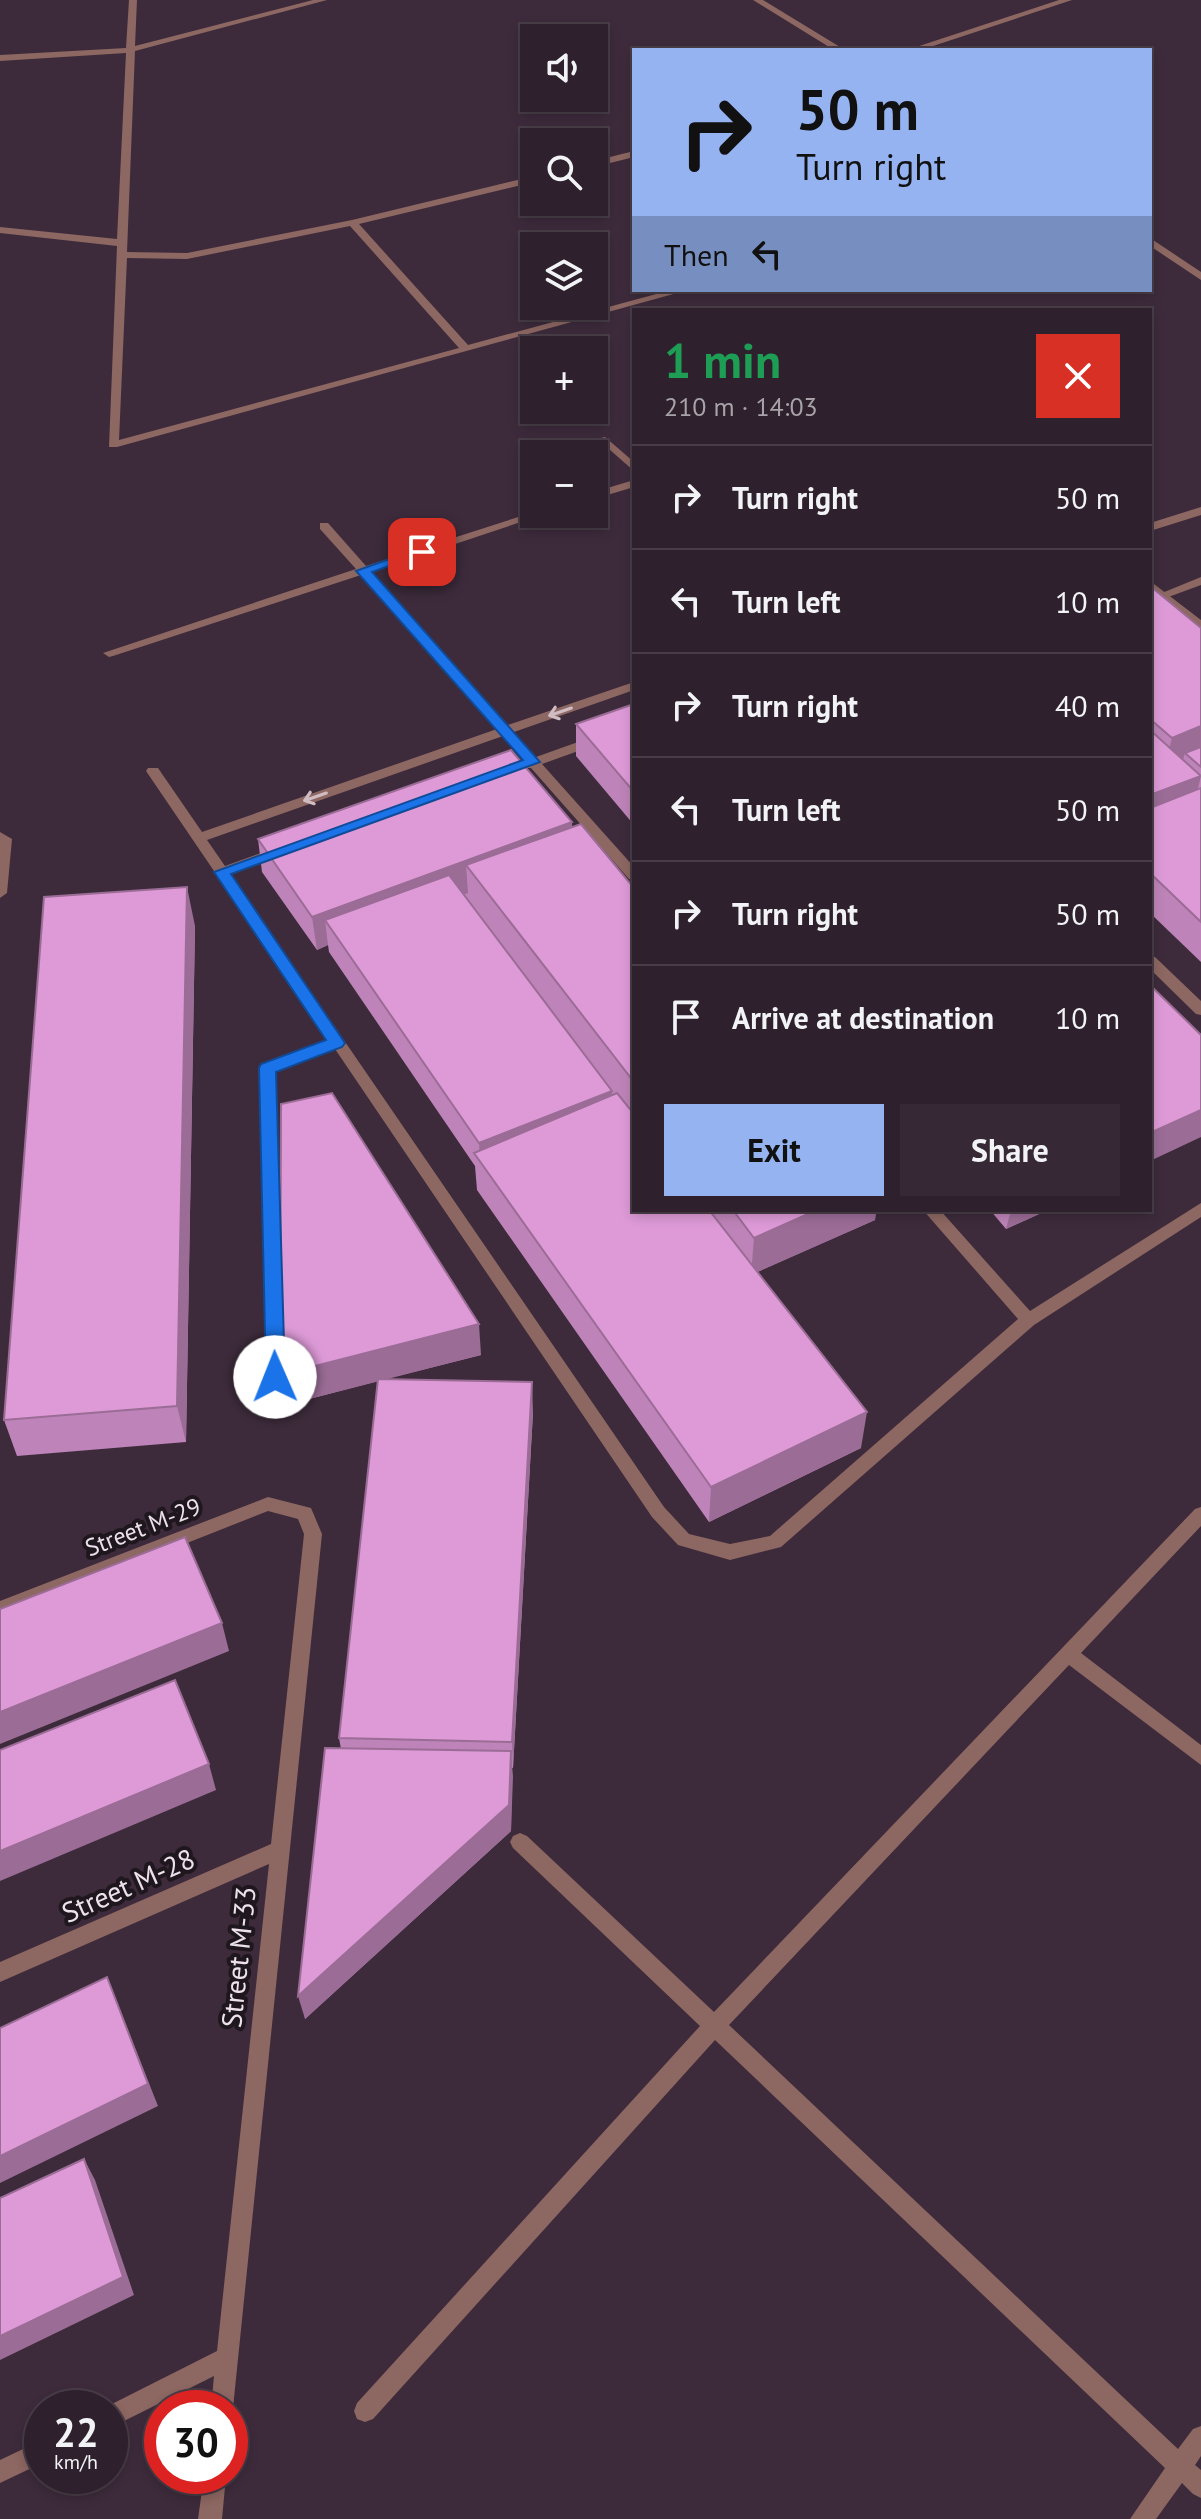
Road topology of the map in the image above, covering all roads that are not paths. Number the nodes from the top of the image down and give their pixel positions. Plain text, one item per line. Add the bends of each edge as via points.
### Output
1 (133, 0) edge
2 (323, 0) edge
3 (757, 0) edge
4 (1068, 0) edge
5 (837, 48) edge
6 (918, 48) edge
7 (130, 50) junction
8 (0, 58) edge
9 (632, 154) edge
10 (608, 160) edge
11 (520, 182) edge
12 (352, 223) junction
13 (0, 230) edge
14 (1152, 242) edge
15 (122, 249) junction
16 (1201, 277) edge
17 (675, 292) edge
18 (465, 348) junction
19 (608, 443) edge
20 (632, 466) edge
21 (632, 484) edge
22 (608, 491) edge
23 (1201, 511) edge
24 (520, 520) edge
25 (324, 526) dead end
26 (1152, 526) edge
27 (363, 571) junction
28 (1201, 581) edge
29 (1152, 587) edge
30 (1163, 595) junction
31 (1201, 626) edge
32 (109, 653) dead end
33 (632, 687) edge
34 (632, 727) edge
35 (506, 731) junction
36 (533, 762) junction
37 (153, 771) dead end
38 (503, 773) edge
39 (2, 837) edge
40 (198, 838) junction
41 (296, 846) edge
42 (221, 872) junction
43 (632, 874) edge
44 (0, 893) edge
45 (1152, 963) edge
46 (1201, 1010) edge
47 (336, 1043) junction
48 (1201, 1209) edge
49 (933, 1212) edge
50 (1028, 1320) junction
51 (275, 1377) dead end
52 (305, 1513) joint
53 (1201, 1514) edge
54 (0, 1609) edge
55 (1067, 1653) junction
56 (1201, 1756) edge
57 (520, 1842) dead end
58 (279, 1850) junction
59 (0, 1972) edge
60 (714, 2026) junction
61 (227, 2358) junction
62 (224, 2390) edge
63 (128, 2408) edge
64 (365, 2411) dead end
65 (1201, 2437) edge
66 (24, 2460) edge
67 (1180, 2466) junction
68 (0, 2472) edge
69 (1201, 2486) edge
70 (213, 2494) edge
71 (210, 2519) edge
72 (1142, 2519) edge

1 - 7 street
2 - 7 street
3 - 5 street
4 - 6 street
7 - 8 street
7 - 15 street
9 - 10 street
11 - 12 street
12 - 15 street via 187,256
12 - 18 street
13 - 15 street
14 - 16 street
15 - 18 street via 113,445
17 - 18 street
19 - 20 street
21 - 22 street
23 - 26 street
24 - 27 street
25 - 27 street
27 - 32 street
27 - 35 street
28 - 30 street
29 - 30 street
30 - 31 street
33 -> 35 street
34 - 36 street
35 - 36 street
35 -> 40 street
36 - 38 street
36 - 43 street
37 - 40 street
39 - 44 street
40 - 42 street
41 - 42 street
42 - 47 street
45 - 46 street
47 - 50 street via 658,1512 684,1540 730,1552 775,1542
47 - 51 street via 267,1068
48 - 50 street
49 - 50 street
52 - 54 street, Street M-29 via 268,1504
52 - 58 street, Street M-33 via 313,1534
53 - 55 street
55 - 56 street
55 - 60 street
57 - 60 street
58 - 59 street, Street M-28
58 - 61 street, Street M-33
60 - 64 street
60 - 67 street
61 - 62 street, Street M-33
61 - 63 street
65 - 67 street
66 - 68 street
67 - 69 street
67 - 72 street
70 - 71 street

